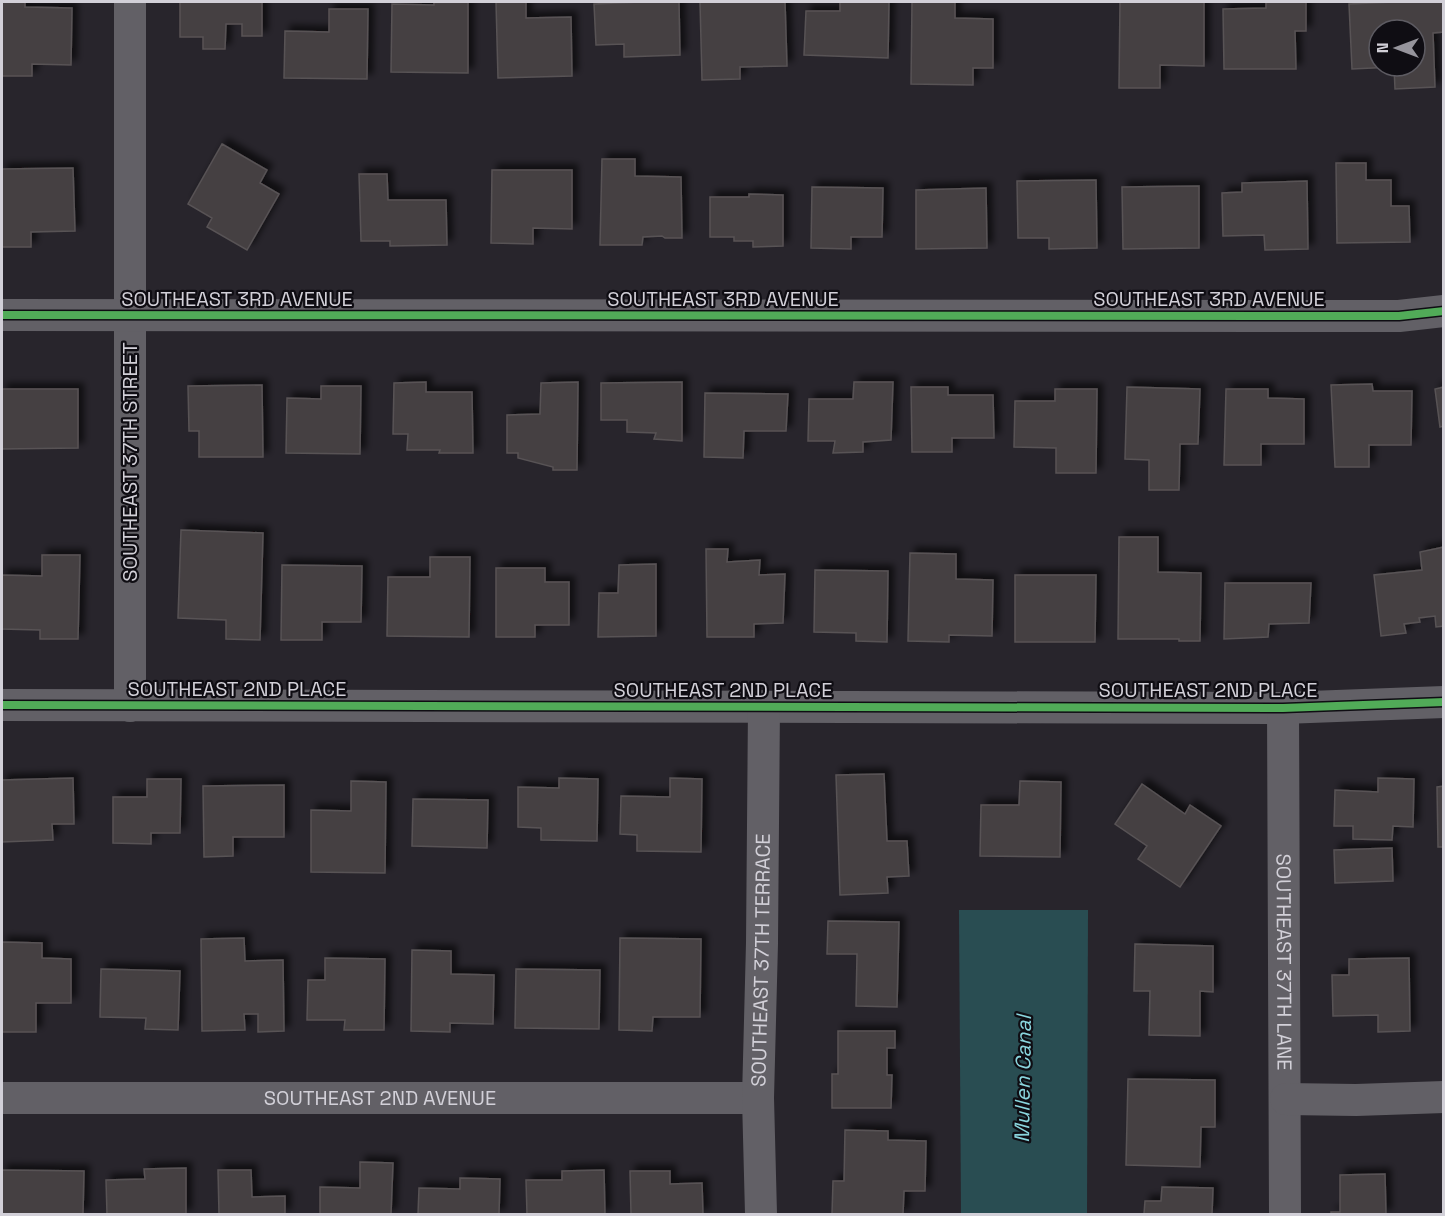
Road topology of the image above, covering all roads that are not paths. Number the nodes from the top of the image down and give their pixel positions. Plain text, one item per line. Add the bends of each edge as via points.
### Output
1 (130, 2) edge
2 (1443, 311) edge
3 (2, 315) edge
4 (130, 315) junction
5 (1443, 702) edge
6 (2, 705) edge
7 (130, 706) junction
8 (764, 706) junction
9 (1283, 708) junction
10 (1443, 1097) edge
11 (2, 1098) edge
12 (758, 1098) junction
13 (1286, 1099) junction
14 (761, 1215) edge
15 (1285, 1215) edge

1 - 4 street, SOUTHEAST 37TH STREET
2 - 4 street, SOUTHEAST 3RD AVENUE via 1399,316
3 - 4 street, SOUTHEAST 3RD AVENUE
4 - 7 street, SOUTHEAST 37TH STREET
5 - 9 street, SOUTHEAST 2ND PLACE
6 - 7 street, SOUTHEAST 2ND PLACE
7 - 8 street, SOUTHEAST 2ND PLACE
8 - 9 street, SOUTHEAST 2ND PLACE
8 - 12 street, SOUTHEAST 37TH TERRACE
9 - 13 street, SOUTHEAST 37TH LANE
10 - 13 street
11 - 12 street, SOUTHEAST 2ND AVENUE
12 - 14 street, SOUTHEAST 37TH TERRACE
13 - 15 street, SOUTHEAST 37TH LANE

